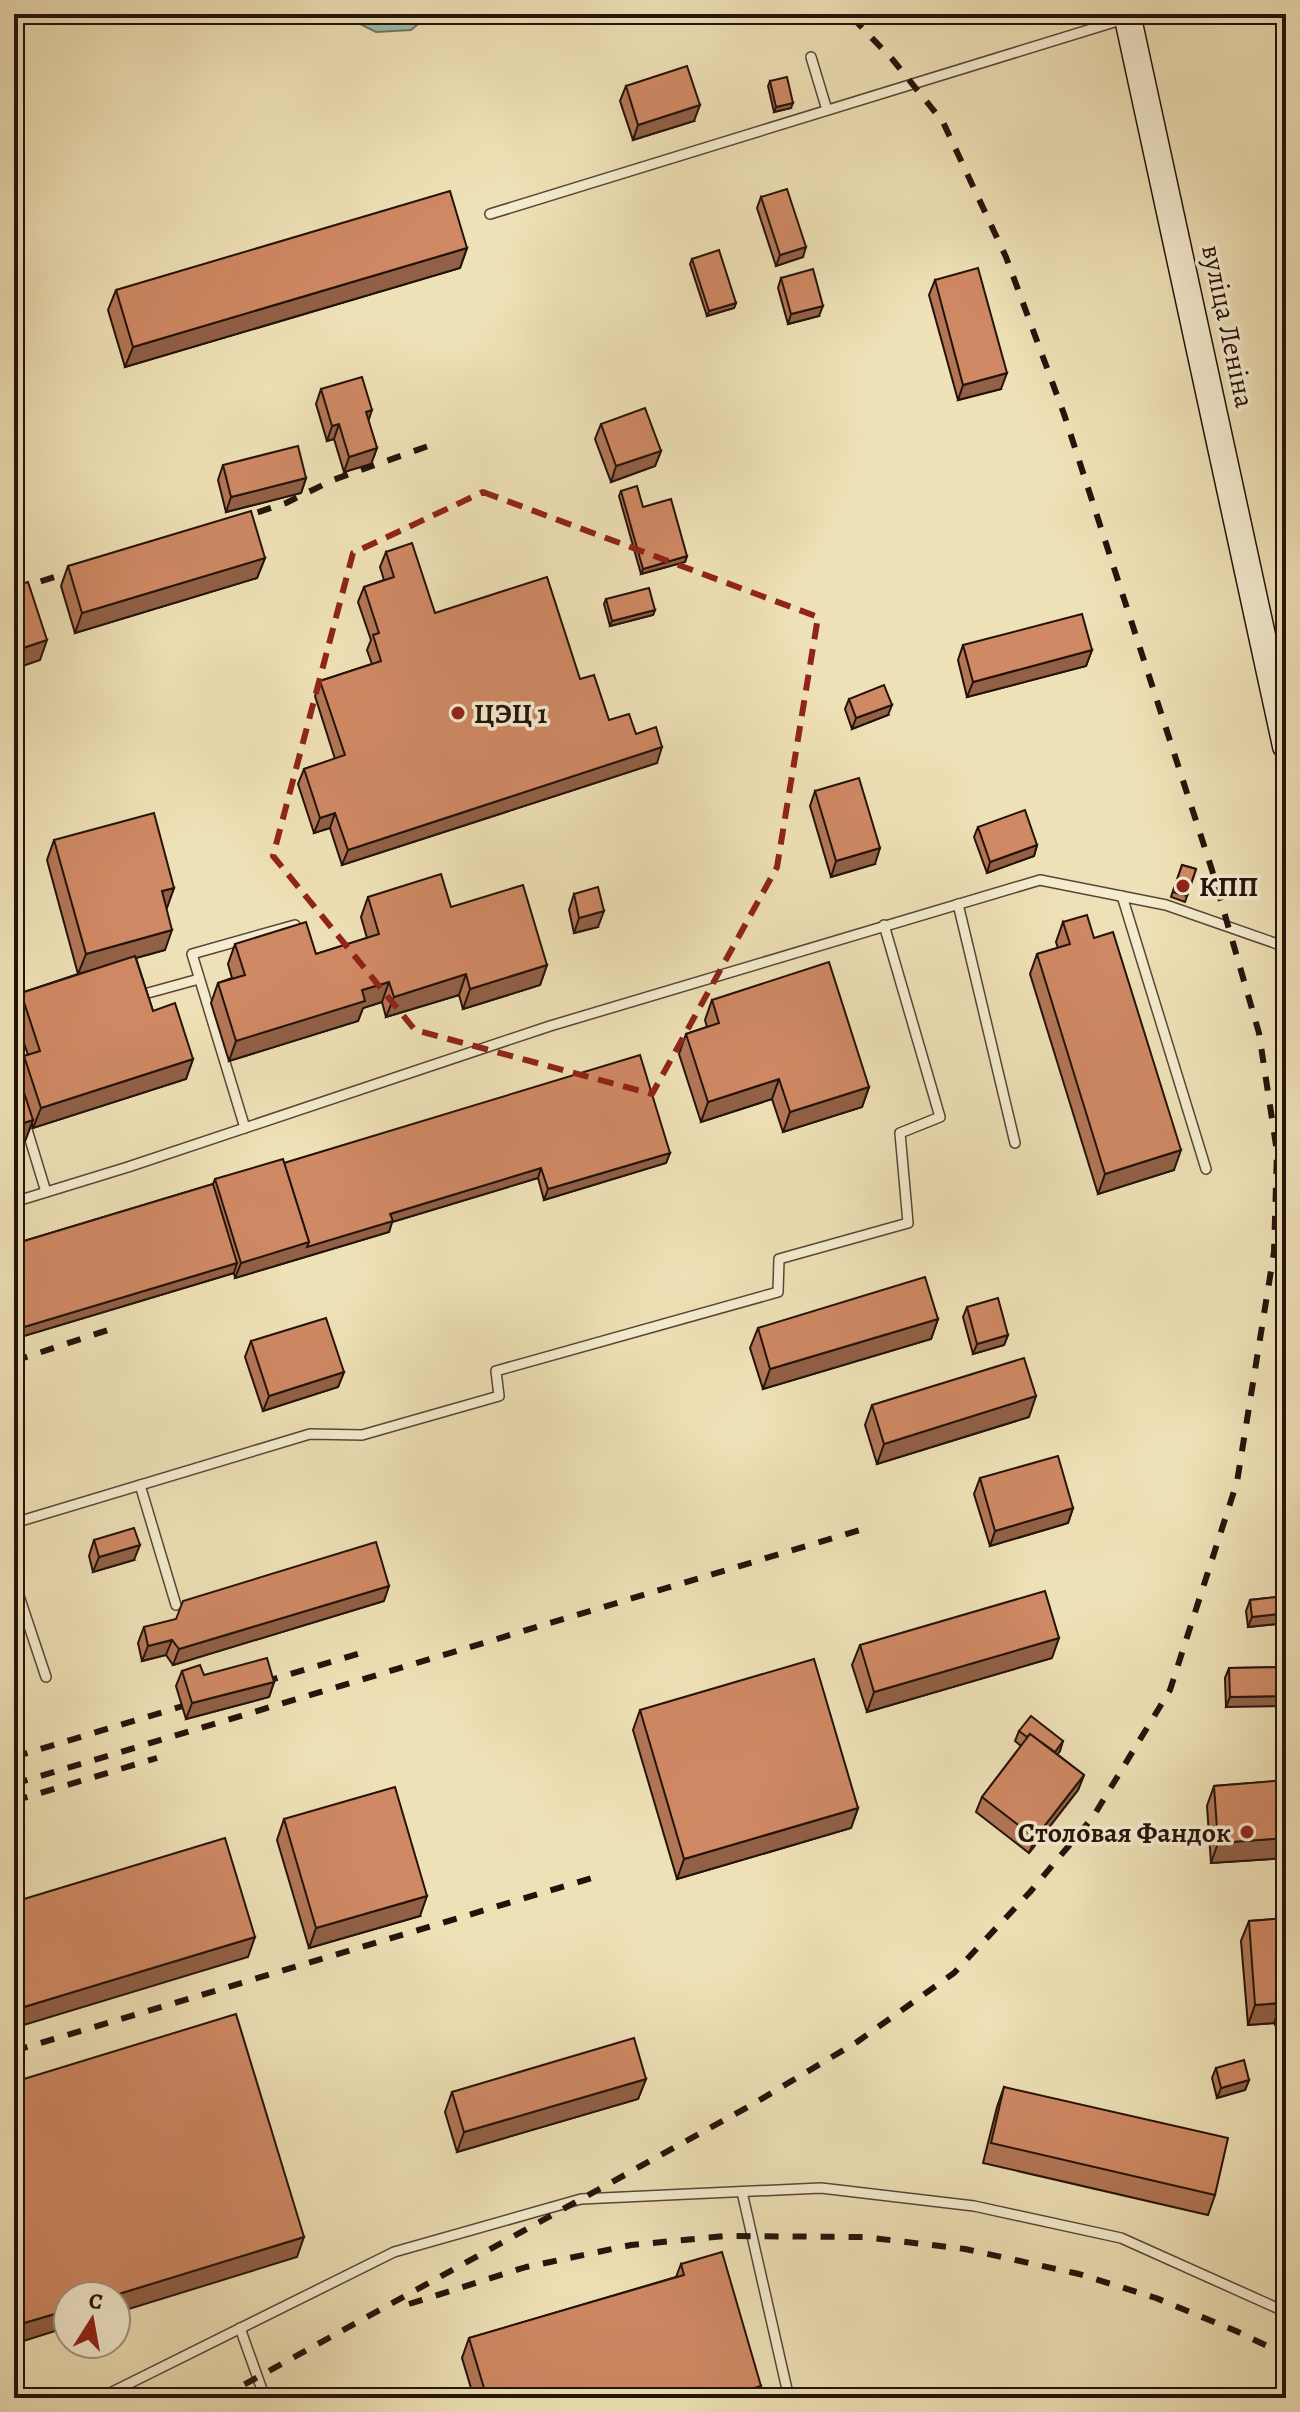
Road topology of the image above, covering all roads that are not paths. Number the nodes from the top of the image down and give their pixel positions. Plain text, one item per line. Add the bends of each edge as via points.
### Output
1 (1127, 16) edge
2 (811, 57) dead end
3 (827, 110) junction
4 (490, 214) dead end
5 (1286, 746) edge
6 (1122, 896) junction
7 (958, 904) junction
8 (295, 925) edge
9 (884, 925) junction
10 (1286, 947) edge
11 (199, 979) junction
12 (128, 999) edge
13 (23, 1117) edge
14 (245, 1128) junction
15 (1015, 1143) dead end
16 (1206, 1169) dead end
17 (46, 1192) junction
18 (14, 1202) edge
19 (140, 1485) junction
20 (14, 1523) edge
21 (14, 1581) edge
22 (176, 1605) dead end
23 (46, 1677) dead end
24 (742, 2192) junction
25 (1286, 2312) edge
26 (240, 2328) junction
27 (100, 2398) edge
28 (265, 2398) edge
29 (789, 2398) edge

1 - 3 lane
1 - 5 main road, вуліца Леніна
2 - 3 lane
3 - 4 lane
6 - 7 lane via 1040,880
6 - 10 lane via 1166,905
6 - 16 lane
7 - 9 lane
7 - 15 lane
8 - 11 lane via 192,954
9 - 14 lane via 550,1026
9 - 19 lane via 940,1117 900,1133 908,1223 779,1259 778,1292 496,1371 499,1396 362,1435 310,1434
11 - 12 lane
11 - 14 lane
13 - 17 lane
14 - 17 lane
17 - 18 lane
19 - 20 lane
19 - 22 lane
21 - 23 lane
24 - 25 lane via 821,2188 974,2206 1121,2238
24 - 26 lane via 581,2199 394,2252
24 - 29 lane
26 - 27 lane
26 - 28 lane

